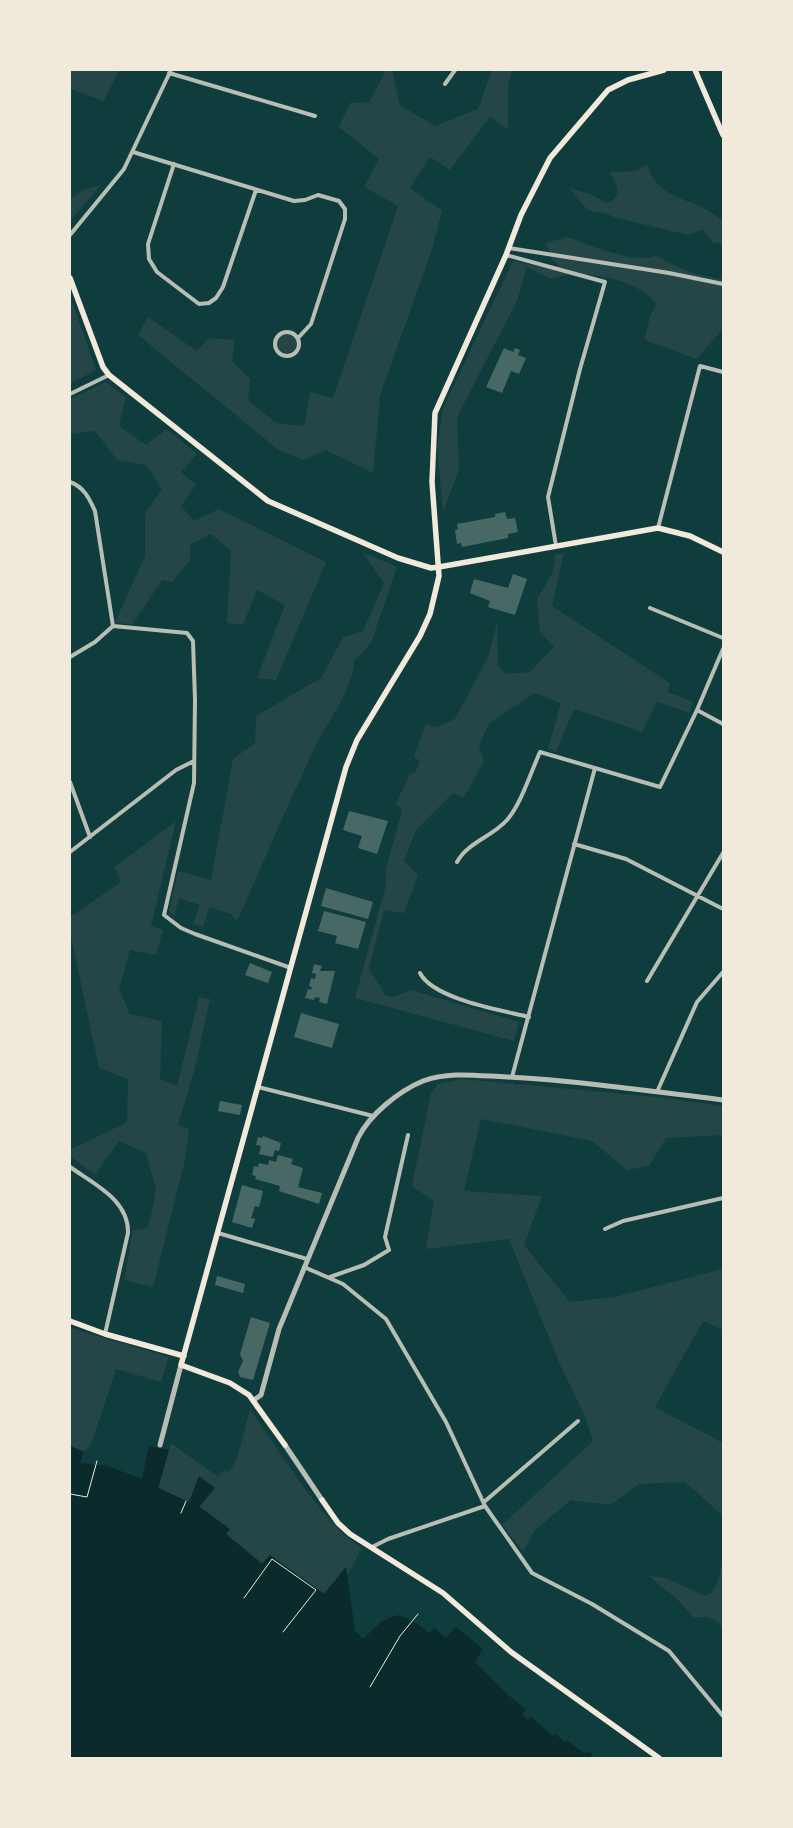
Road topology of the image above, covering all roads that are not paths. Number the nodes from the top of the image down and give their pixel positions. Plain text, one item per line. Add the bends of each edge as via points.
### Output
1 (455, 70) edge
2 (664, 70) edge
3 (695, 70) edge
4 (170, 72) edge
5 (445, 84) dead end
6 (315, 116) dead end
7 (723, 135) edge
8 (133, 152) junction
9 (174, 164) junction
10 (256, 190) junction
11 (70, 235) edge
12 (509, 248) junction
13 (506, 255) junction
14 (70, 278) edge
15 (723, 284) edge
16 (298, 338) junction
17 (723, 372) edge
18 (109, 375) junction
19 (70, 394) edge
20 (70, 482) edge
21 (658, 528) junction
22 (556, 546) junction
23 (723, 552) edge
24 (439, 567) junction
25 (650, 608) dead end
26 (113, 626) junction
27 (723, 638) edge
28 (723, 649) edge
29 (70, 657) edge
30 (697, 710) junction
31 (723, 724) edge
32 (194, 762) junction
33 (595, 768) junction
34 (70, 782) edge
35 (90, 837) junction
36 (574, 844) junction
37 (70, 852) edge
38 (723, 853) edge
39 (457, 862) dead end
40 (698, 894) junction
41 (723, 908) edge
42 (292, 968) junction
43 (723, 972) edge
44 (420, 973) dead end
45 (647, 981) dead end
46 (529, 1017) junction
47 (512, 1077) junction
48 (258, 1087) junction
49 (657, 1092) junction
50 (723, 1100) edge
51 (374, 1116) junction
52 (408, 1134) dead end
53 (70, 1167) edge
54 (723, 1198) edge
55 (605, 1228) dead end
56 (218, 1233) junction
57 (307, 1259) junction
58 (304, 1267) junction
59 (330, 1277) junction
60 (70, 1321) edge
61 (105, 1334) junction
62 (184, 1356) junction
63 (182, 1365) junction
64 (254, 1400) junction
65 (578, 1421) dead end
66 (160, 1445) dead end
67 (285, 1445) joint
68 (322, 1500) joint
69 (484, 1504) junction
70 (372, 1547) junction
71 (723, 1716) edge
72 (659, 1758) edge

1 - 5 street
2 - 12 main road via 628,80 608,90 595,104 550,158 521,215
3 - 7 main road
4 - 6 street
4 - 8 street
8 - 9 street
8 - 11 street via 110,189
9 - 10 street
9 - 10 street via 148,244 149,259 157,272 198,304 209,303 223,287
10 - 16 street via 294,201 318,195 339,200 345,209 346,219 311,324
12 - 13 main road
12 - 15 street
13 - 22 street via 605,282 548,496
13 - 24 main road via 435,413 432,482
14 - 18 main road via 103,367
16 - 16 street via 292,333 281,333 275,343 277,350 283,356 291,355 298,350
17 - 21 street via 700,366
18 - 19 street
18 - 24 main road via 268,501 398,558 430,568
20 - 26 street via 78,485 89,497 95,511
21 - 22 main road
21 - 23 main road via 690,536
22 - 24 main road
24 - 42 main road via 436,593 420,636 351,753
25 - 27 street
26 - 29 street
26 - 32 street via 187,633 193,641
28 - 30 street
30 - 31 street
30 - 33 street via 660,787
32 - 35 street via 176,770
32 - 42 street via 194,783 164,915 195,934
33 - 36 street
33 - 39 street via 540,752 509,818 466,849
34 - 35 street
35 - 37 street
36 - 40 street via 626,859
36 - 46 street
38 - 40 street
40 - 41 street
40 - 45 street
42 - 48 main road
43 - 49 street via 697,1002
44 - 46 street via 428,983 461,999
46 - 47 street
47 - 49 street
47 - 51 street via 461,1074 424,1081
48 - 51 street
48 - 56 main road
49 - 50 street
51 - 57 street via 358,1138
52 - 59 street via 385,1237 389,1250 364,1266
53 - 61 street via 114,1200 124,1210 128,1222
54 - 55 street
56 - 57 street
56 - 62 main road
57 - 58 street
58 - 59 street
58 - 64 street via 279,1329 260,1395
59 - 69 street via 386,1319 446,1422
60 - 61 main road
61 - 62 main road
62 - 63 main road
63 - 64 main road via 230,1383
63 - 66 street
64 - 67 main road
65 - 69 street
67 - 68 street
68 - 70 main road via 350,1534
69 - 70 street
69 - 71 street via 499,1530 532,1573 592,1604 669,1651
70 - 72 main road via 443,1593 511,1652

